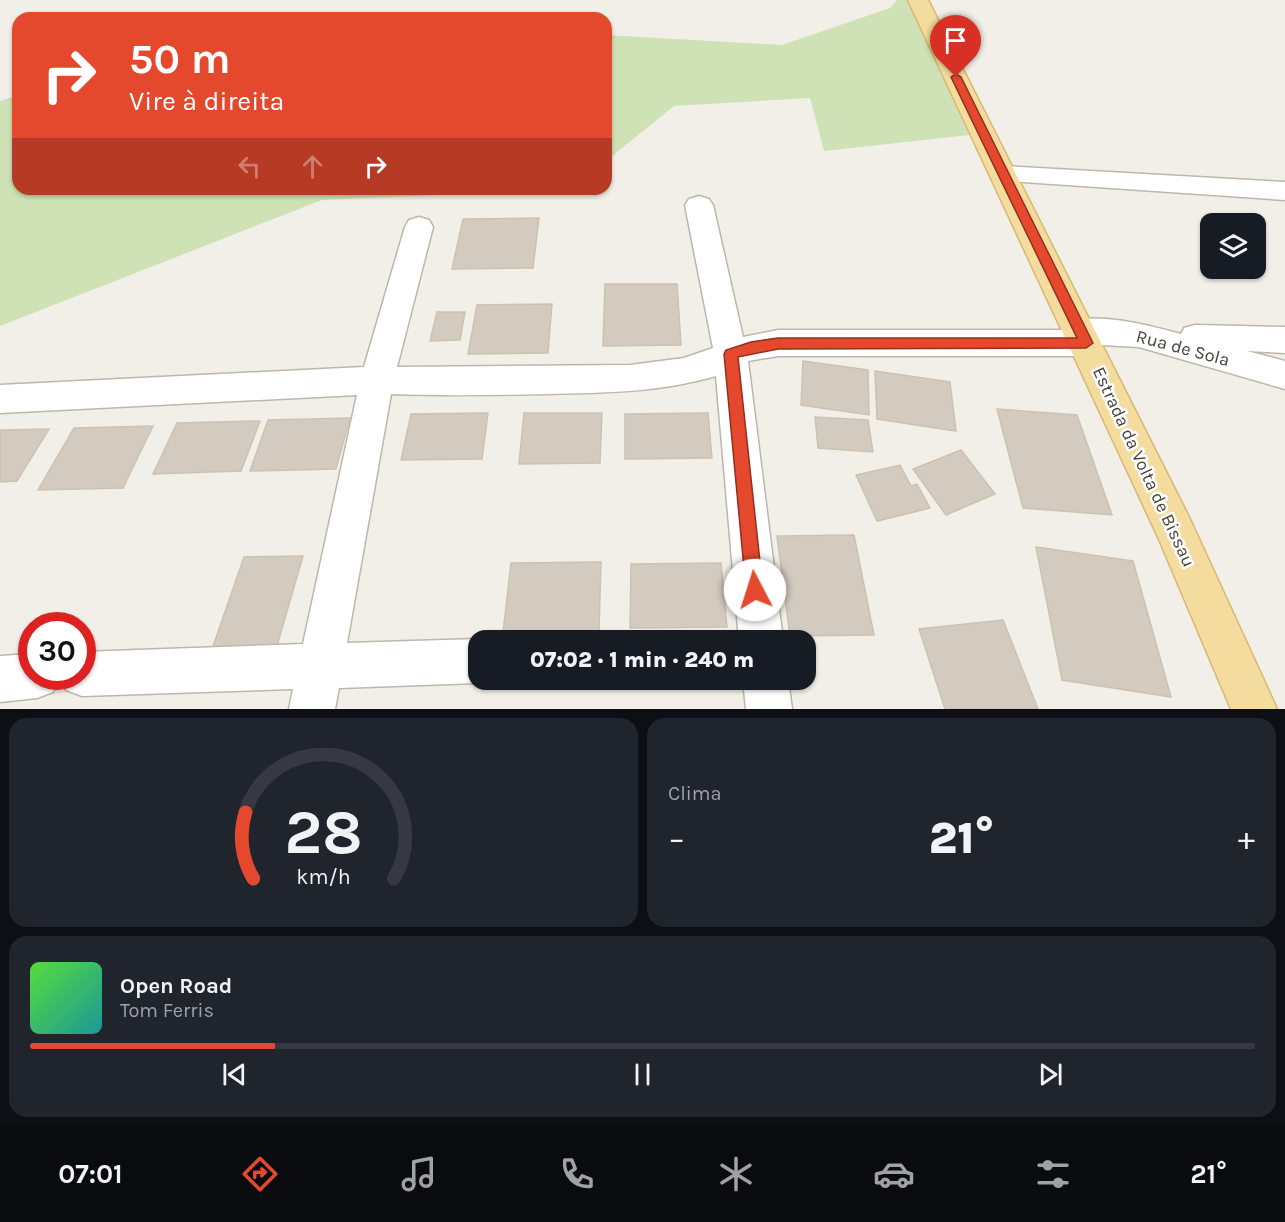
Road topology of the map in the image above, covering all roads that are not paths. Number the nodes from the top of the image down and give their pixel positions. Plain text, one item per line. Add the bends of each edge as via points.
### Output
1 (918, 0) edge
2 (1004, 174) junction
3 (1285, 192) edge
4 (699, 205) dead end
5 (419, 227) dead end
6 (1139, 335) junction
7 (1082, 337) junction
8 (1285, 340) edge
9 (731, 354) junction
10 (1285, 375) edge
11 (377, 380) junction
12 (0, 399) edge
13 (760, 630) edge
14 (468, 661) edge
15 (322, 665) junction
16 (96, 674) edge
17 (18, 678) edge
18 (0, 679) edge
19 (767, 690) edge
20 (312, 709) edge
21 (769, 709) edge
22 (1254, 709) edge

1 - 2 main road, Estrada da Volta de Bissau
2 - 3 street
2 - 7 main road, Estrada da Volta de Bissau
4 - 9 street
5 - 11 street
6 - 7 street, Rua de Sola
6 - 8 street
6 - 10 street, Rua de Sola
7 - 9 street, Rua de Sola via 778,344
7 - 22 main road, Estrada da Volta de Bissau
9 - 11 street, Rua de Sola via 716,363 684,372 630,379
9 - 13 street
11 - 12 street, Rua de Sola
11 - 15 street
14 - 15 street
15 - 16 street
15 - 20 street
17 - 18 street
19 - 21 street

